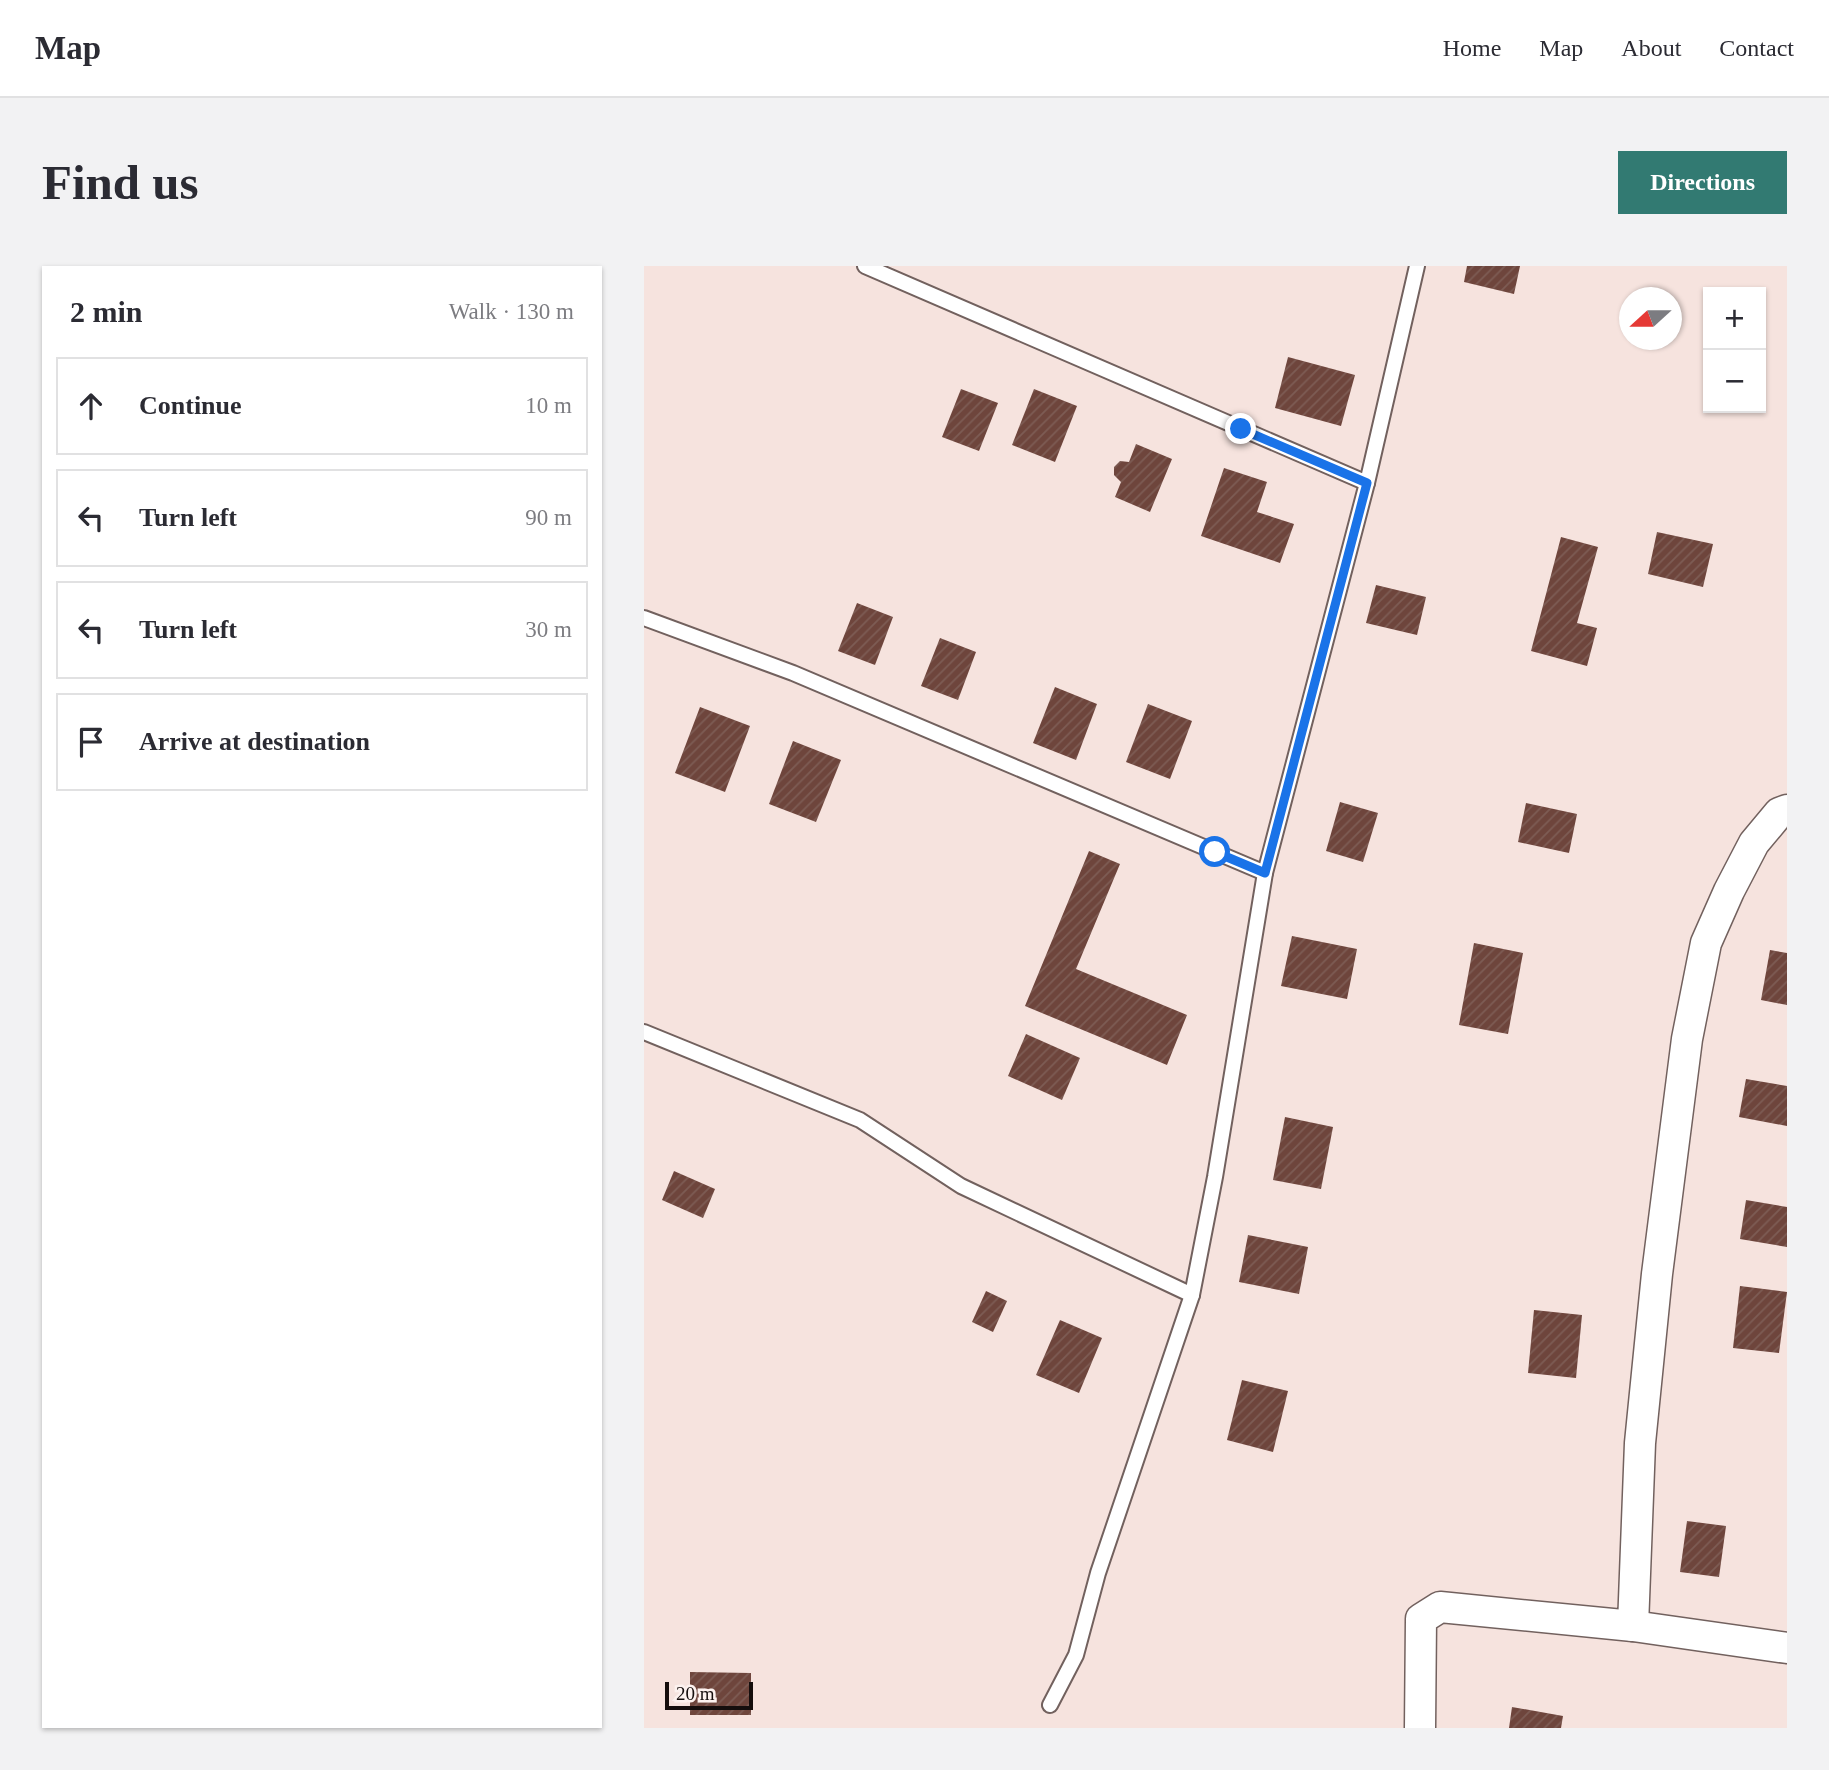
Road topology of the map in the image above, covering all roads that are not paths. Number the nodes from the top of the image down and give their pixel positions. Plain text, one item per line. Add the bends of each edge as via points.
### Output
1 (865, 266) edge
2 (1417, 266) edge
3 (1367, 483) junction
4 (644, 618) edge
5 (1787, 810) edge
6 (1265, 873) junction
7 (644, 1032) edge
8 (1192, 1295) junction
9 (1633, 1626) junction
10 (1787, 1648) edge
11 (1050, 1705) dead end
12 (1420, 1728) edge

1 - 3 lane
2 - 3 lane
3 - 6 lane
4 - 6 lane via 793,673
5 - 9 street via 1779,813 1754,844 1728,891 1706,943 1687,1039 1640,1443
6 - 8 lane
7 - 8 lane via 860,1120 961,1186
8 - 11 lane via 1098,1573 1076,1655
9 - 10 street
9 - 12 street via 1440,1607 1421,1619

